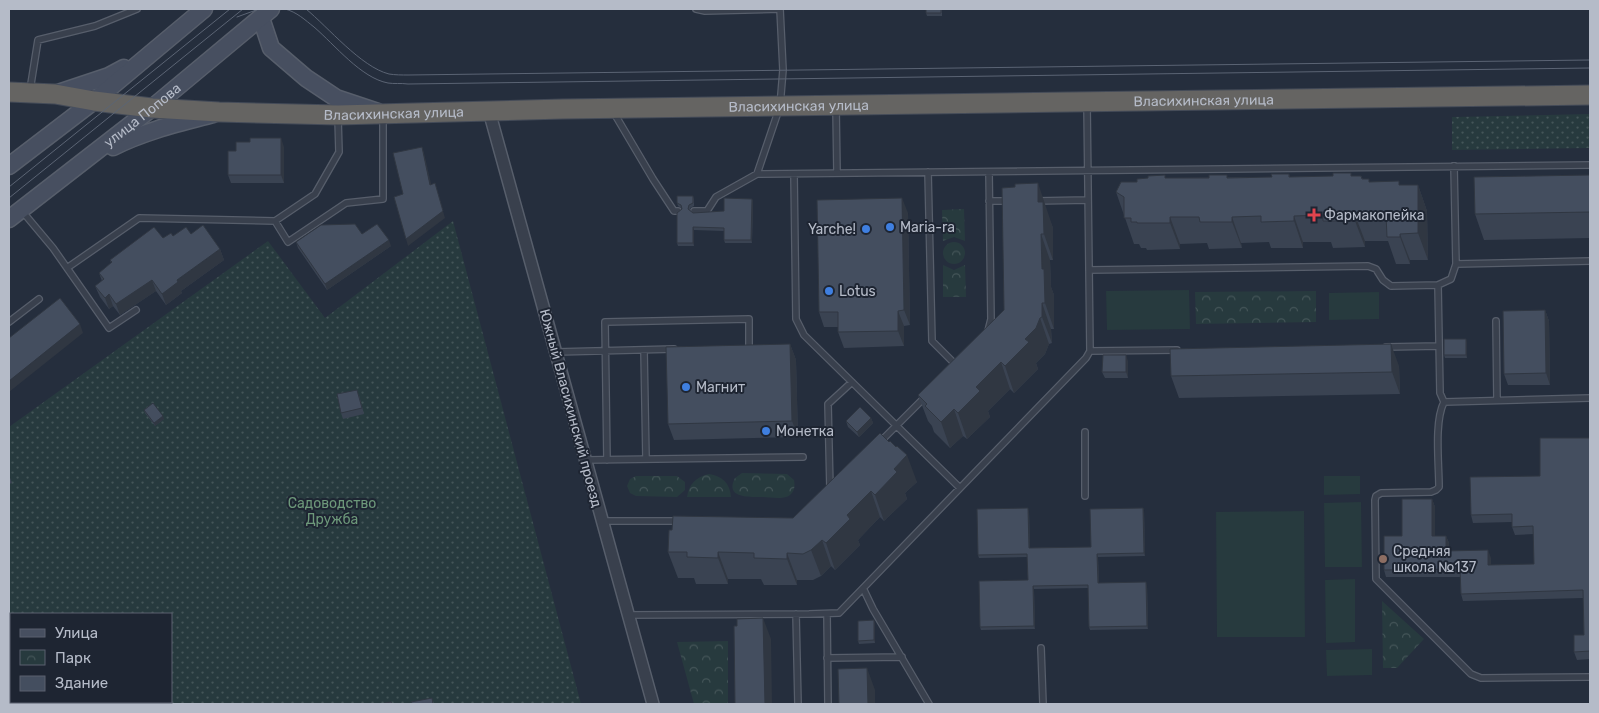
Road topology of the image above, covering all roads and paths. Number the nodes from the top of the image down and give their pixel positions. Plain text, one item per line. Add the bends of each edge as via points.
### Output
1 (137, 9) edge
2 (204, 9) edge
3 (696, 9) edge
4 (266, 13) edge
5 (161, 44) junction
6 (9, 92) edge
7 (30, 92) junction
8 (55, 94) junction
9 (1590, 95) edge
10 (94, 101) junction
11 (1087, 101) junction
12 (780, 106) junction
13 (836, 106) junction
14 (152, 108) junction
15 (611, 109) junction
16 (489, 111) junction
17 (219, 112) junction
18 (383, 113) junction
19 (338, 115) junction
20 (80, 163) junction
21 (1590, 165) edge
22 (9, 166) edge
23 (1454, 166) junction
24 (1088, 171) junction
25 (928, 172) junction
26 (989, 172) junction
27 (837, 173) junction
28 (757, 174) junction
29 (794, 174) junction
30 (1088, 200) junction
31 (989, 201) junction
32 (1018, 201) edge
33 (1027, 201) edge
34 (678, 211) edge
35 (694, 211) edge
36 (15, 214) edge
37 (275, 221) junction
38 (1590, 261) edge
39 (1456, 264) junction
40 (67, 268) junction
41 (1089, 270) junction
42 (1438, 285) junction
43 (39, 299) dead end
44 (136, 310) dead end
45 (1496, 321) dead end
46 (9, 322) edge
47 (987, 336) edge
48 (1439, 346) junction
49 (757, 347) edge
50 (1382, 347) edge
51 (740, 348) edge
52 (749, 348) junction
53 (682, 349) edge
54 (644, 350) junction
55 (1180, 350) edge
56 (605, 351) junction
57 (1090, 351) junction
58 (556, 352) junction
59 (962, 360) edge
60 (957, 366) junction
61 (950, 373) edge
62 (852, 382) junction
63 (928, 394) edge
64 (1590, 398) edge
65 (1497, 400) junction
66 (1444, 402) junction
67 (897, 425) junction
68 (1085, 432) dead end
69 (876, 446) edge
70 (803, 457) dead end
71 (646, 459) junction
72 (585, 460) junction
73 (607, 460) junction
74 (836, 485) edge
75 (960, 488) junction
76 (830, 491) junction
77 (1085, 496) dead end
78 (823, 498) edge
79 (602, 521) junction
80 (685, 521) edge
81 (863, 588) junction
82 (796, 614) junction
83 (827, 614) junction
84 (628, 615) junction
85 (1041, 648) dead end
86 (902, 657) junction
87 (827, 658) junction
88 (1590, 677) edge
89 (653, 704) edge
90 (798, 704) edge
91 (828, 704) edge
92 (929, 704) edge
93 (1043, 704) edge

1 - 7 lane via 95,26 38,40
2 - 5 main road
3 - 12 lane via 780,9 783,70
4 - 14 main road, улица Попова
4 - 18 main road via 271,48 306,78 336,98
5 - 8 main road via 109,76
5 - 10 main road
6 - 7 highway, Власихинская улица
7 - 8 highway, Власихинская улица
8 - 10 highway, Власихинская улица
9 - 11 highway, Власихинская улица
10 - 14 highway, Власихинская улица
10 - 22 main road
11 - 13 highway, Власихинская улица
11 - 24 lane
12 - 13 highway, Власихинская улица
12 - 15 highway, Власихинская улица
12 - 28 lane
13 - 27 lane
14 - 17 highway, Власихинская улица
14 - 20 main road, улица Попова
15 - 16 highway, Власихинская улица
15 - 34 lane via 674,211
16 - 18 highway, Власихинская улица
16 - 58 street, Южный Власихинский проезд
17 - 19 highway, Власихинская улица
17 - 20 main road via 128,139
18 - 19 highway, Власихинская улица
18 - 37 lane via 383,199 346,202 288,242
19 - 37 lane via 339,152 315,194
20 - 36 main road, улица Попова
21 - 23 lane
23 - 24 lane
23 - 39 lane
24 - 26 lane
24 - 30 lane
25 - 26 lane
25 - 27 lane
25 - 60 lane via 932,340
26 - 31 lane
27 - 29 lane
28 - 29 lane
28 - 35 lane via 716,197 707,211
29 - 62 lane via 796,319 804,335
30 - 33 lane
30 - 41 lane
31 - 32 lane
31 - 47 lane via 991,319
36 - 40 lane
37 - 40 lane via 139,218
38 - 39 lane
39 - 42 lane via 1451,279
40 - 44 lane via 110,328
41 - 42 lane via 1368,266 1376,269 1391,286
41 - 57 lane
42 - 48 lane
43 - 46 lane
45 - 65 lane
48 - 50 lane
48 - 66 lane via 1440,394
49 - 52 lane
51 - 52 lane
52 - 56 lane via 749,319 605,322
53 - 54 lane
54 - 56 lane
54 - 71 lane
55 - 57 lane
56 - 58 lane
56 - 73 lane
57 - 75 lane
58 - 72 street, Южный Власихинский проезд
59 - 60 lane
60 - 61 lane
62 - 67 lane
62 - 76 lane via 828,404
63 - 67 lane
64 - 65 lane
65 - 66 lane
66 - 88 lane via 1439,423 1439,487 1432,492 1381,493 1376,496 1376,579 1470,674 1481,678
67 - 69 lane
67 - 75 lane
68 - 77 lane
70 - 71 lane
71 - 73 lane
72 - 73 lane
72 - 79 street, Южный Власихинский проезд
74 - 76 lane
75 - 81 lane
76 - 78 lane
79 - 80 lane
79 - 84 street, Южный Власихинский проезд
81 - 83 lane via 838,612
81 - 86 lane
82 - 83 lane
82 - 84 lane
82 - 90 lane
83 - 87 lane
84 - 89 street, Южный Власихинский проезд
85 - 93 lane
86 - 87 lane
86 - 92 lane
87 - 91 lane

